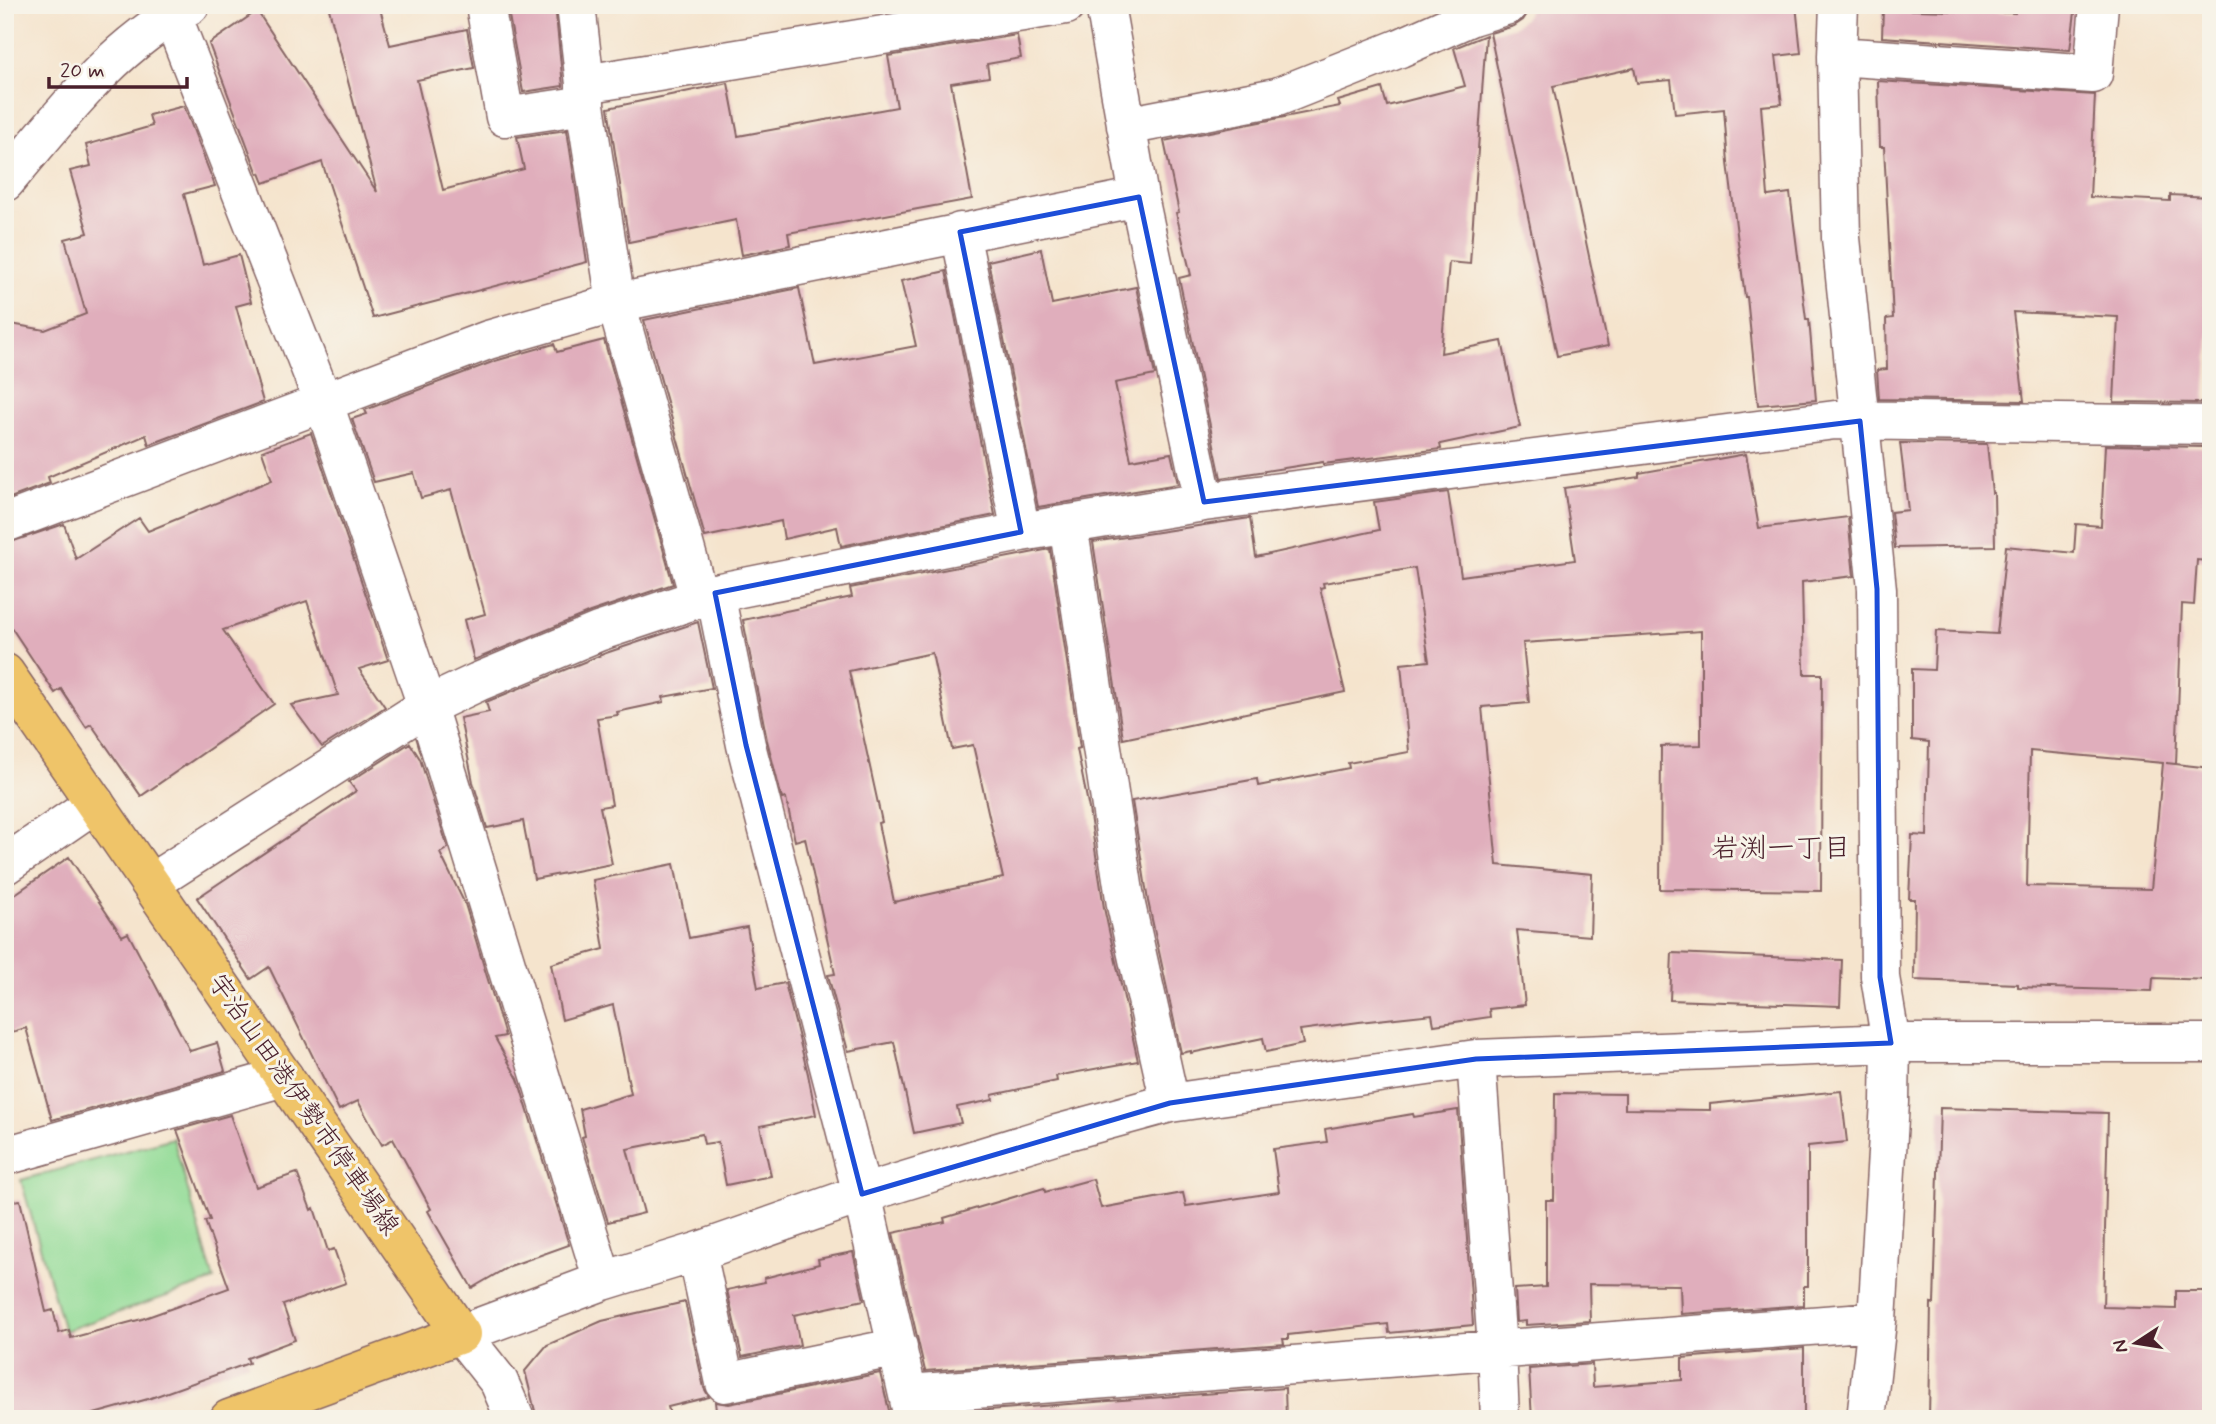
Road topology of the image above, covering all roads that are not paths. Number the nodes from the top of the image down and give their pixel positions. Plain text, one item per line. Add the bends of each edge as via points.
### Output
1 (485, 5) edge
2 (576, 5) edge
3 (1066, 5) edge
4 (1105, 5) edge
5 (1508, 5) edge
6 (1839, 5) edge
7 (2099, 5) edge
8 (176, 9) edge
9 (1837, 56) junction
10 (585, 95) junction
11 (1126, 126) junction
12 (5, 182) edge
13 (1139, 197) junction
14 (960, 232) junction
15 (616, 303) junction
16 (323, 401) junction
17 (1860, 421) junction
18 (2211, 425) edge
19 (1204, 502) junction
20 (5, 523) edge
21 (1068, 524) junction
22 (1021, 532) junction
23 (707, 595) junction
24 (5, 673) edge
25 (427, 706) junction
26 (95, 803) junction
27 (5, 865) edge
28 (151, 883) junction
29 (1891, 1043) junction
30 (2211, 1043) edge
31 (1476, 1059) junction
32 (284, 1077) junction
33 (1170, 1103) junction
34 (5, 1156) edge
35 (862, 1194) junction
36 (696, 1252) junction
37 (603, 1282) junction
38 (1877, 1321) junction
39 (461, 1334) junction
40 (898, 1347) junction
41 (1497, 1349) junction
42 (911, 1406) edge
43 (229, 1419) edge
44 (516, 1419) edge
45 (1500, 1419) edge
46 (1866, 1419) edge

1 - 10 street via 505,117
2 - 10 street
3 - 10 street
4 - 11 street
5 - 11 street via 1277,97
6 - 9 street
7 - 9 street via 2093,74
8 - 12 street via 92,79
8 - 16 street
9 - 17 street via 1841,238
10 - 15 street
11 - 13 street
13 - 14 street
13 - 19 street
14 - 15 street
14 - 22 street
15 - 16 street via 488,340
15 - 23 street
16 - 20 street
16 - 25 street
17 - 18 street
17 - 19 street
17 - 29 street via 1877,589 1880,977
19 - 21 street
21 - 22 street
21 - 33 street via 1126,905
22 - 23 street
23 - 25 street via 598,632
23 - 35 street
24 - 26 main road, 宇治山田港伊勢市停車場線
25 - 28 street
25 - 37 street
26 - 27 street
26 - 28 main road, 宇治山田港伊勢市停車場線
28 - 32 main road, 宇治山田港伊勢市停車場線
29 - 30 street
29 - 31 street
29 - 38 street
31 - 33 street
31 - 41 street
32 - 34 street
32 - 39 main road, 宇治山田港伊勢市停車場線
33 - 35 street
35 - 36 street
35 - 40 street
36 - 37 street
36 - 40 street via 725,1383
37 - 39 street
38 - 41 street
38 - 46 street
39 - 43 main road
39 - 44 street via 499,1382
40 - 42 street
41 - 42 street
41 - 45 street

